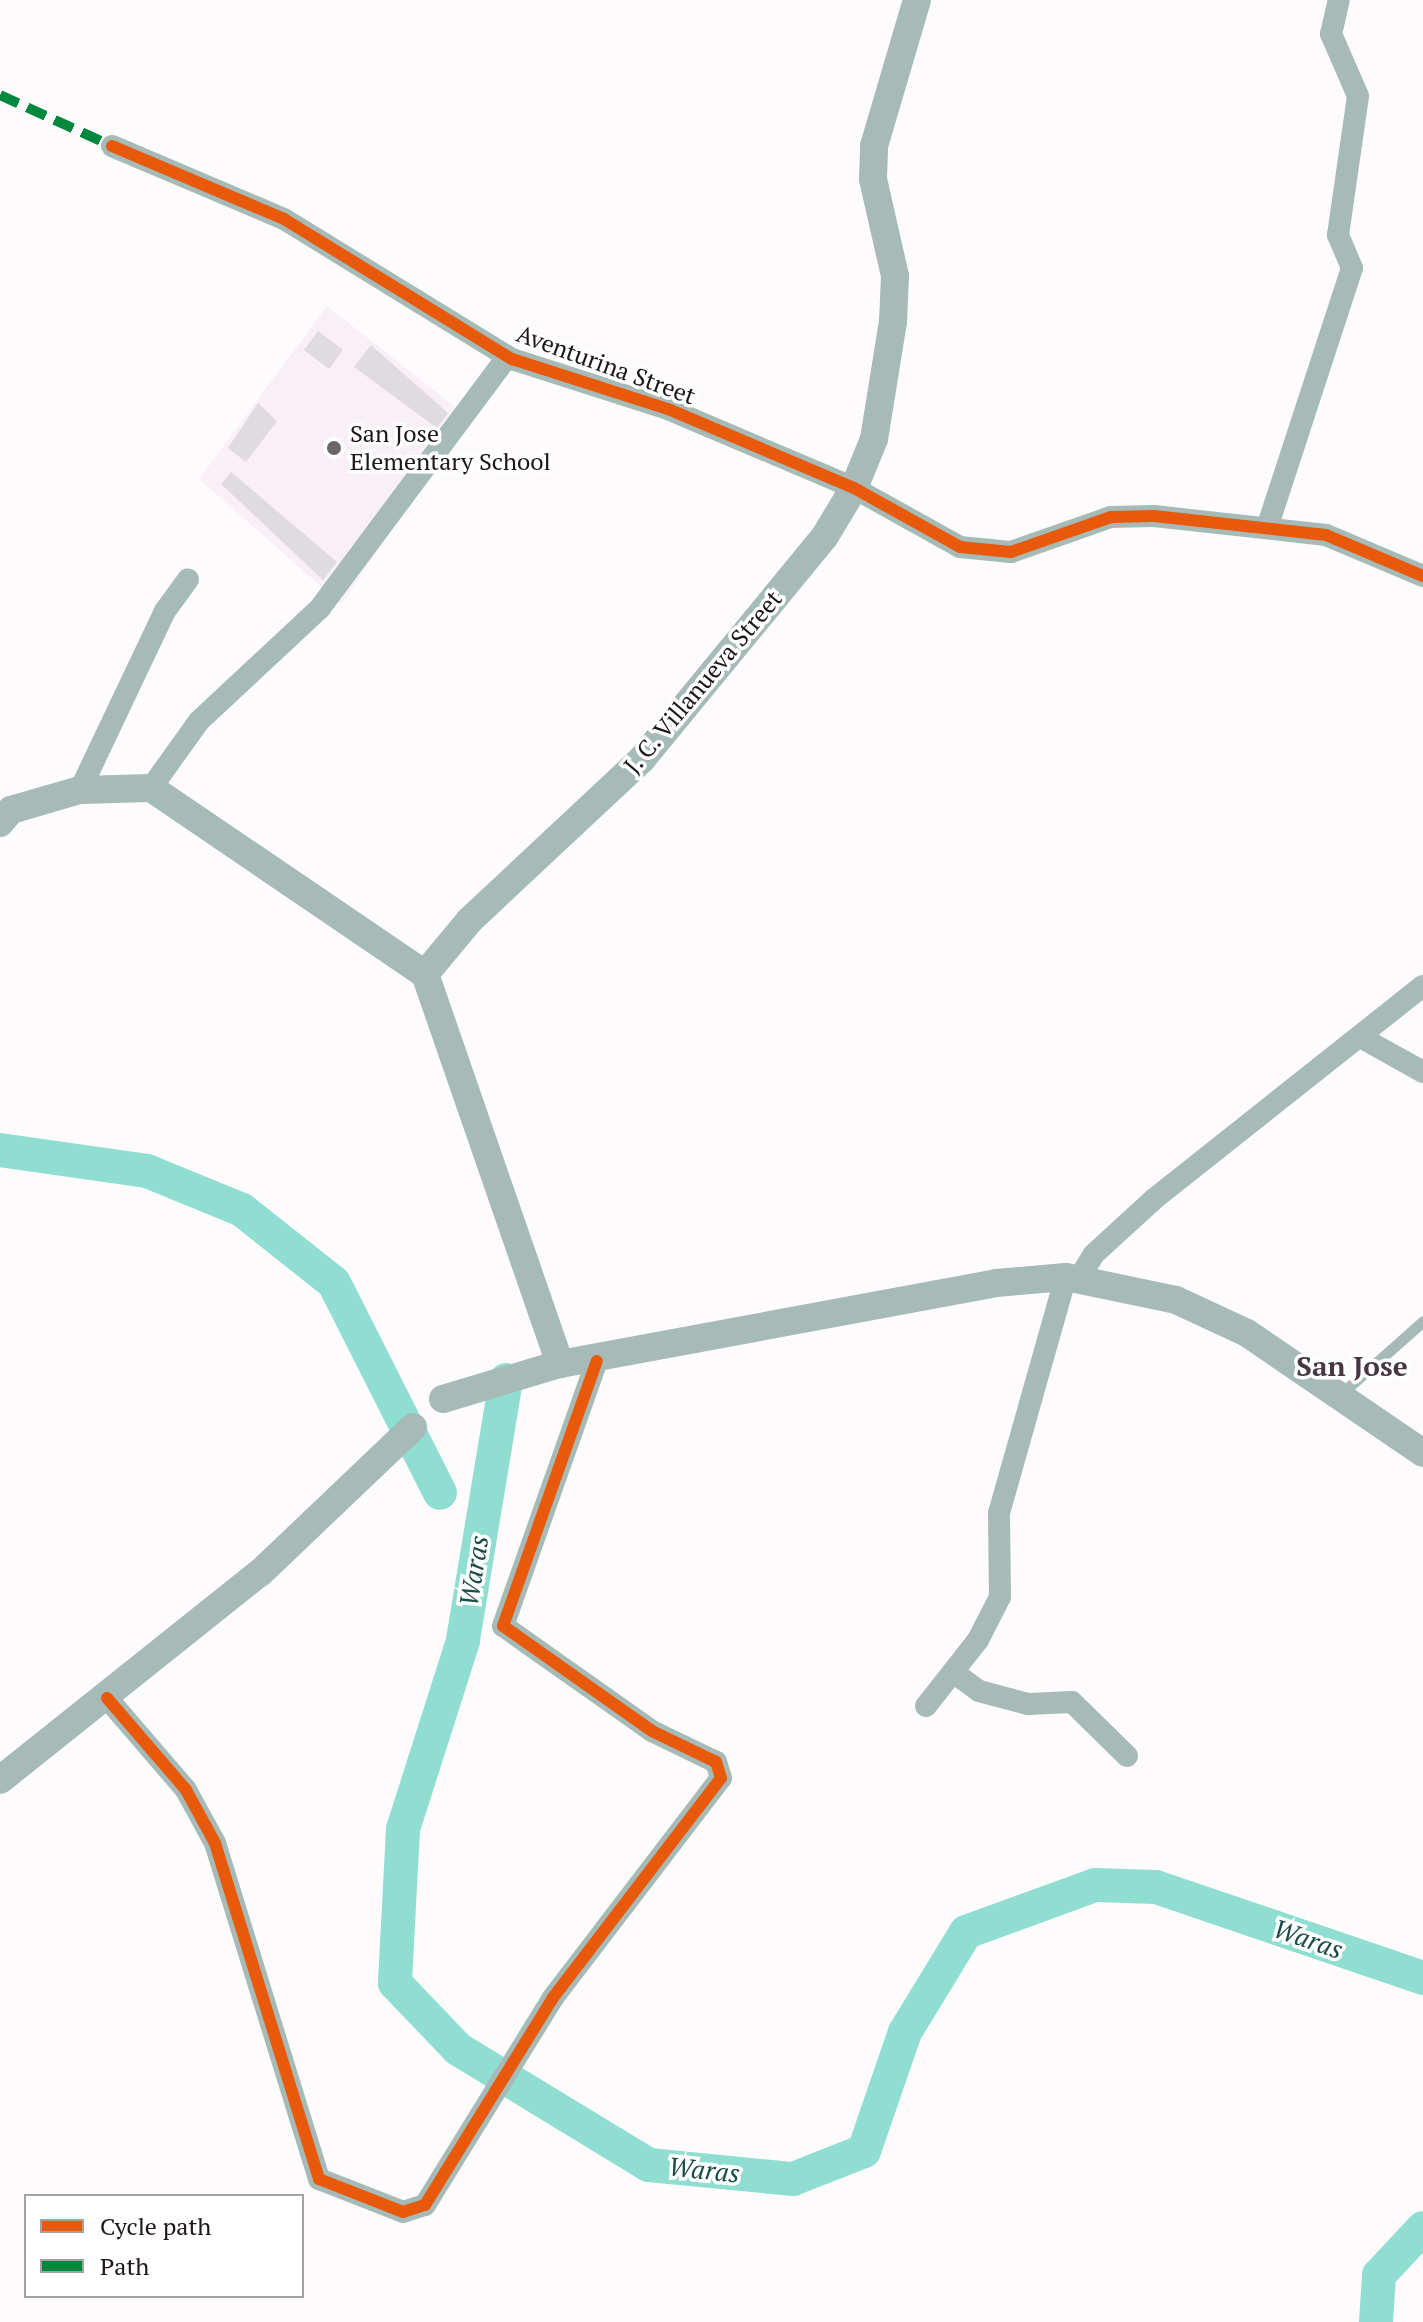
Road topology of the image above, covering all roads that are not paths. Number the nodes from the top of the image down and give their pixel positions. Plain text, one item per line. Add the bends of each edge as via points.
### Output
1 (917, 0) edge
2 (1339, 0) edge
3 (112, 146) dead end
4 (508, 356) junction
5 (854, 488) junction
6 (1268, 525) junction
7 (1423, 576) edge
8 (188, 579) dead end
9 (151, 788) junction
10 (80, 790) junction
11 (0, 823) edge
12 (425, 974) junction
13 (1423, 986) edge
14 (1362, 1038) junction
15 (1423, 1072) edge
16 (1073, 1278) junction
17 (1423, 1321) edge
18 (597, 1361) junction
19 (560, 1364) junction
20 (1342, 1393) junction
21 (443, 1399) dead end
22 (413, 1427) dead end
23 (1423, 1453) edge
24 (953, 1672) junction
25 (107, 1698) junction
26 (926, 1706) dead end
27 (1127, 1756) dead end
28 (0, 1780) edge

1 - 5 street, J. C. Villanueva Street via 874,146 873,179 895,276 893,322 874,439
2 - 6 street via 1331,34 1358,96 1338,235 1352,268
3 - 4 street, Aventurina Street via 284,219
4 - 5 street, Aventurina Street via 668,409
4 - 9 street via 320,608 199,721
5 - 6 street, Aventurina Street via 924,532 981,552 1057,538 1111,517
5 - 12 street, J. C. Villanueva Street via 825,536 642,759 470,920
6 - 7 street, Aventurina Street via 1326,535
8 - 10 street via 165,611
9 - 10 street
9 - 12 street
10 - 11 street via 11,810
12 - 19 street
13 - 14 street
14 - 15 street
14 - 16 street via 1154,1199
16 - 18 street via 996,1283
16 - 20 street via 1176,1300 1247,1333
16 - 24 street via 999,1513 1000,1597
17 - 20 lane
18 - 19 street
18 - 25 street via 503,1626 652,1731 723,1769 667,1855 552,1999 425,2205 414,2211 319,2179 215,1843 186,1790
19 - 21 street
20 - 23 street
22 - 25 street via 261,1572
24 - 26 street
24 - 27 street via 979,1691 1028,1704 1072,1702
25 - 28 street

